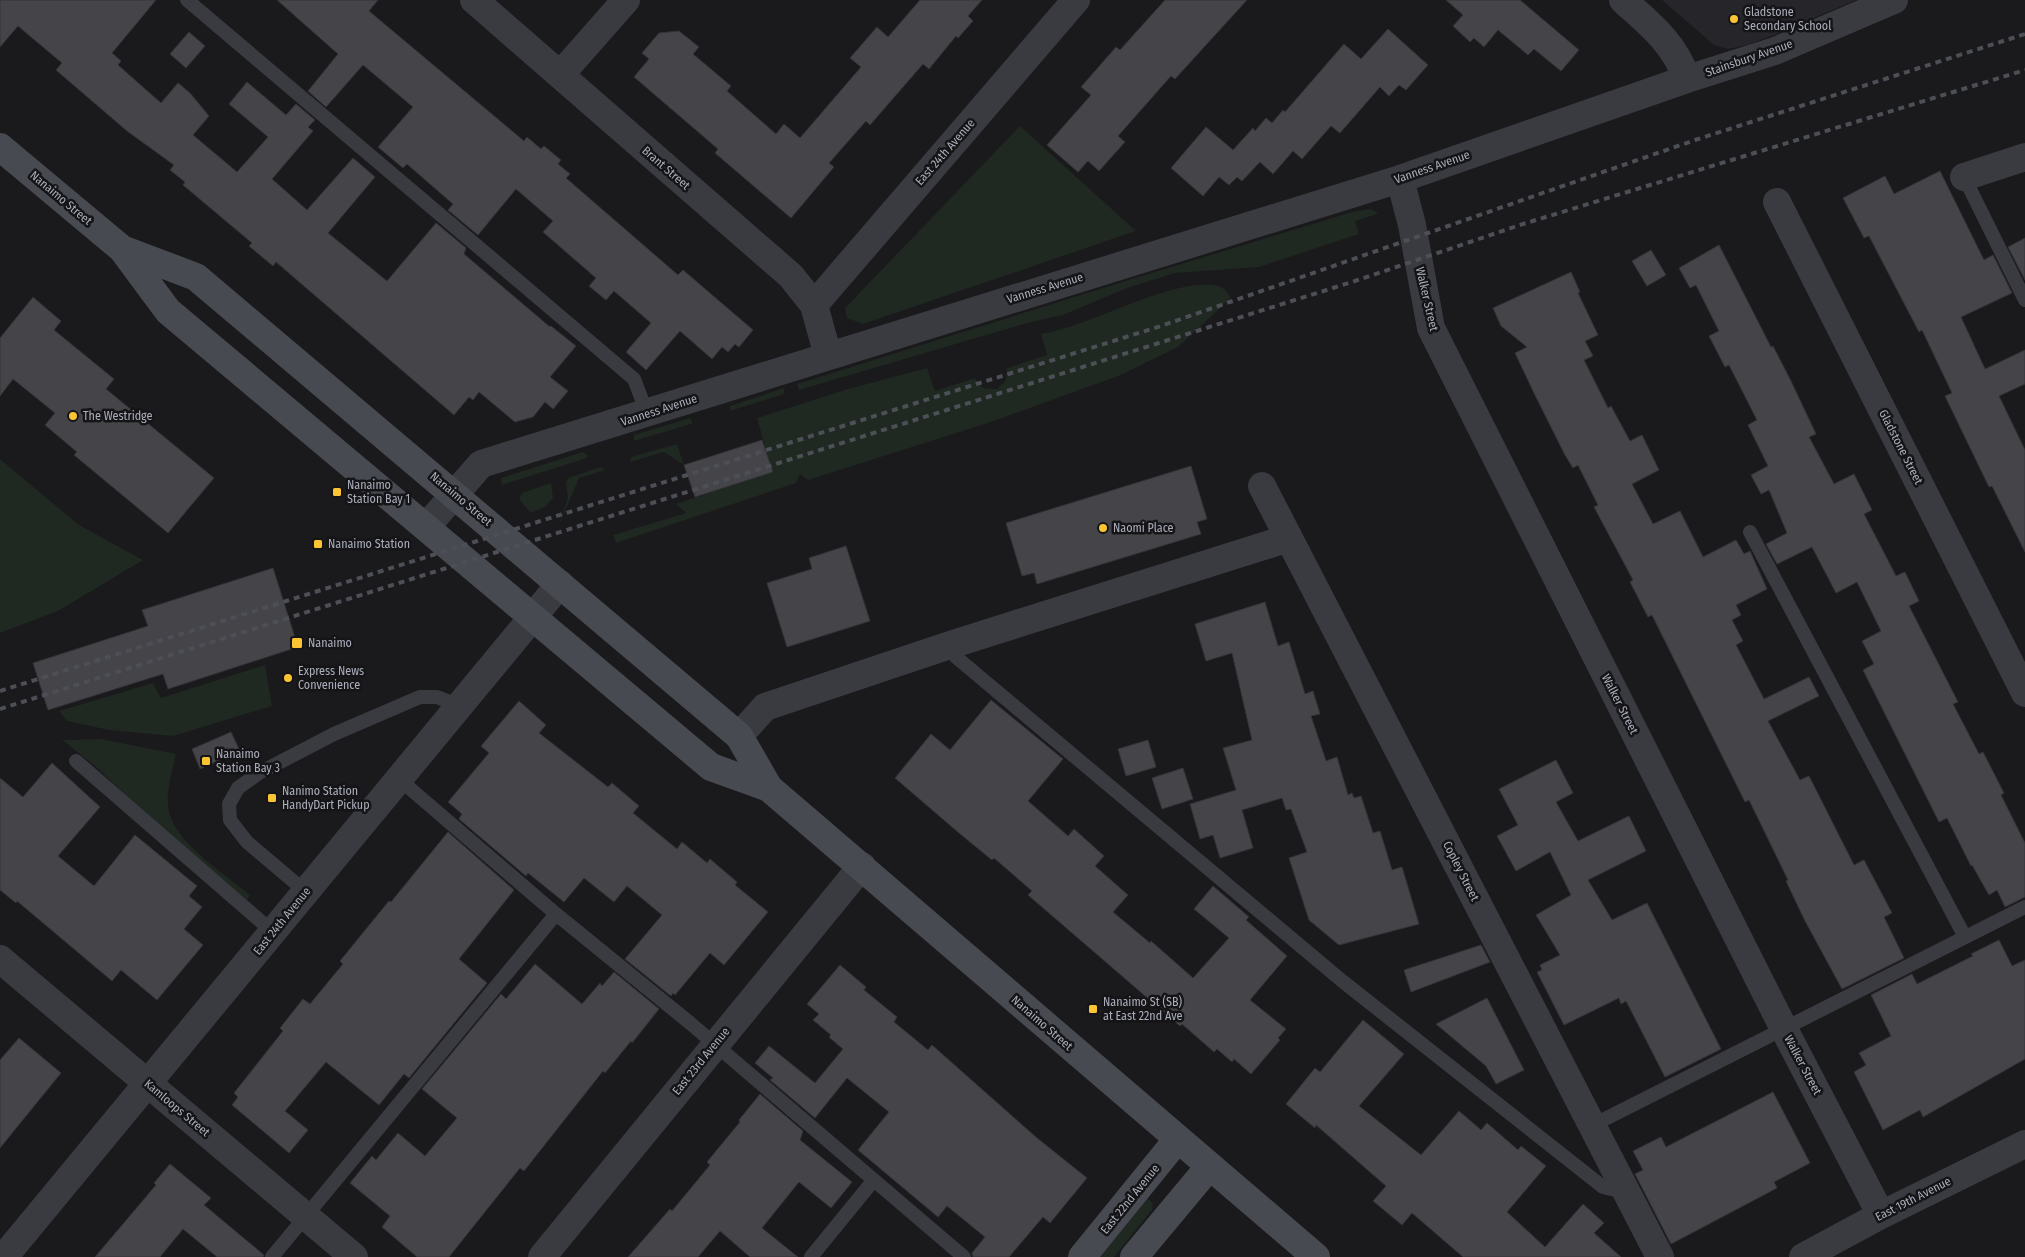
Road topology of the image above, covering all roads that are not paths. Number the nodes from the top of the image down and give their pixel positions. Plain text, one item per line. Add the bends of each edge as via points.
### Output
1 (187, 0) edge
2 (474, 0) edge
3 (626, 0) edge
4 (1076, 0) edge
5 (1623, 0) edge
6 (1894, 0) edge
7 (560, 76) junction
8 (1687, 79) junction
9 (0, 148) edge
10 (2025, 157) edge
11 (1964, 177) joint
12 (1400, 179) junction
13 (1777, 202) dead end
14 (122, 249) junction
15 (2025, 300) edge
16 (814, 305) junction
17 (828, 356) junction
18 (647, 413) junction
19 (1262, 486) dead end
20 (455, 494) junction
21 (426, 527) junction
22 (1750, 532) dead end
23 (1288, 538) junction
24 (560, 584) junction
25 (532, 618) junction
26 (950, 645) junction
27 (2025, 693) edge
28 (460, 706) junction
29 (739, 736) junction
30 (76, 761) dead end
31 (399, 779) junction
32 (769, 788) junction
33 (862, 866) junction
34 (306, 892) junction
35 (2025, 907) edge
36 (556, 914) junction
37 (273, 932) junction
38 (1965, 937) junction
39 (0, 959) edge
40 (1784, 1029) junction
41 (715, 1044) junction
42 (148, 1083) junction
43 (1593, 1125) junction
44 (1178, 1140) junction
45 (2025, 1144) edge
46 (1208, 1167) junction
47 (873, 1181) junction
48 (1629, 1194) junction
49 (1881, 1215) junction
50 (306, 1216) junction
51 (4, 1257) edge
52 (272, 1257) edge
53 (354, 1257) edge
54 (542, 1257) edge
55 (811, 1257) edge
56 (964, 1257) edge
57 (1082, 1257) edge
58 (1134, 1257) edge
59 (1316, 1257) edge
60 (1660, 1257) edge
61 (1802, 1257) edge

1 - 18 lane via 634,379
2 - 7 street, Brant Street
3 - 7 street
4 - 16 street, East 24th Avenue
5 - 8 street via 1661,34 1680,60
6 - 8 street, Stainsbury Avenue via 1774,52
7 - 16 street, Brant Street via 791,276
8 - 12 street, Vanness Avenue
9 - 14 main road, Nanaimo Street
10 - 11 street
11 - 15 lane
12 - 17 street, Vanness Avenue
12 - 40 street, Walker Street via 1431,328
13 - 27 street, Gladstone Street
14 - 20 main road, Nanaimo Street via 196,277
14 - 21 main road, Nanaimo Street via 168,311
16 - 17 street, Brant Street
17 - 18 street, Vanness Avenue
18 - 20 street, Vanness Avenue via 481,464
19 - 23 street, Copley Street
20 - 21 street, Vanness Avenue
20 - 24 main road, Nanaimo Street
21 - 25 main road, Nanaimo Street
22 - 38 lane
23 - 26 street
23 - 43 street, Copley Street
24 - 25 street, East 24th Avenue
24 - 29 main road, Nanaimo Street
25 - 28 street, East 24th Avenue
25 - 32 main road, Nanaimo Street via 711,767
26 - 29 street via 765,706
26 - 48 lane via 956,657 1341,980 1603,1187
28 - 31 street, East 24th Avenue
28 - 34 lane via 437,697 420,697 334,734 259,773 238,788 229,804 230,820 247,842
29 - 32 main road, Nanaimo Street
30 - 37 lane
31 - 34 street, East 24th Avenue
31 - 36 lane
32 - 33 main road, Nanaimo Street
33 - 41 street, East 23rd Avenue
33 - 44 main road, Nanaimo Street
34 - 37 street, East 24th Avenue
35 - 38 lane
36 - 41 lane
36 - 50 lane
37 - 42 street, East 24th Avenue
38 - 40 lane
39 - 42 street, Kamloops Street
40 - 43 lane
40 - 49 street, Walker Street
41 - 47 lane
41 - 54 street, East 23rd Avenue
42 - 50 street, Kamloops Street
42 - 51 street, East 24th Avenue
43 - 48 street, Copley Street
44 - 46 main road, Nanaimo Street
44 - 57 main road, East 22nd Avenue
45 - 49 street, East 19th Avenue
46 - 58 main road
46 - 59 main road, Nanaimo Street
47 - 55 lane
47 - 56 lane
48 - 60 street, Copley Street
49 - 61 street, East 19th Avenue
50 - 52 lane
50 - 53 street, Kamloops Street

